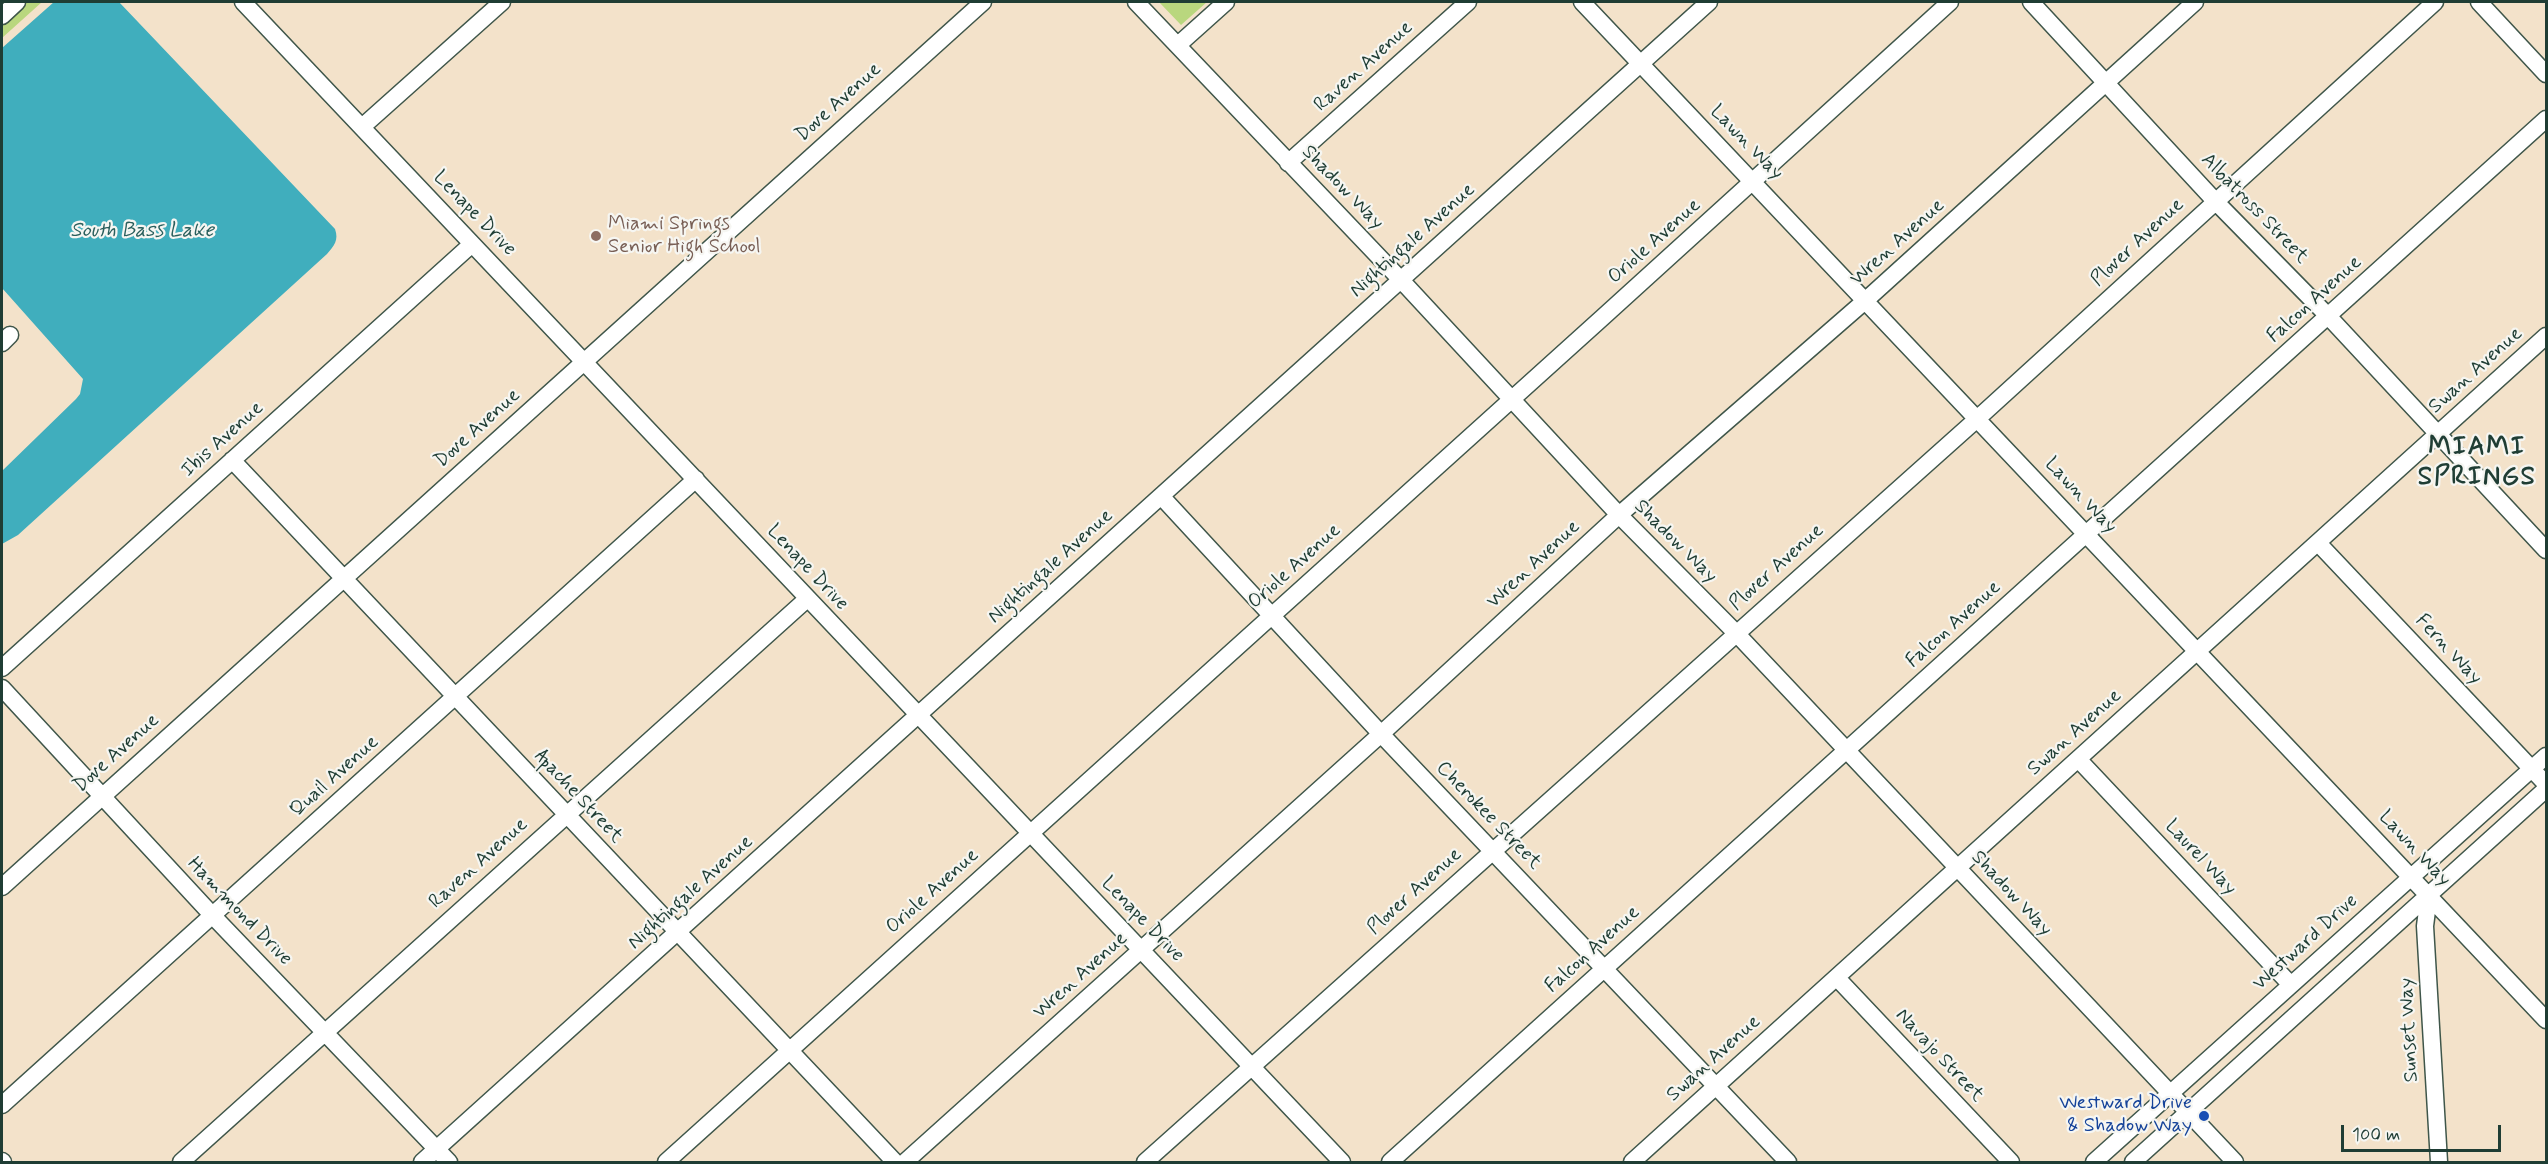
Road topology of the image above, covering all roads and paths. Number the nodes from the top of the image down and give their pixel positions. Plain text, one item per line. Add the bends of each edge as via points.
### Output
1 (17, 2) edge
2 (243, 2) edge
3 (502, 2) edge
4 (983, 2) edge
5 (1136, 2) edge
6 (1226, 2) edge
7 (1468, 2) edge
8 (1582, 2) edge
9 (1709, 2) edge
10 (1950, 2) edge
11 (2031, 2) edge
12 (2195, 2) edge
13 (2434, 2) edge
14 (2479, 2) edge
15 (2, 16) edge
16 (1178, 45) junction
17 (1640, 64) junction
18 (2547, 74) edge
19 (2106, 83) junction
20 (2547, 119) edge
21 (362, 127) junction
22 (1288, 163) junction
23 (1753, 181) junction
24 (2215, 201) junction
25 (472, 244) junction
26 (1401, 280) junction
27 (1866, 300) junction
28 (2329, 317) junction
29 (2547, 336) edge
30 (585, 361) junction
31 (1514, 400) junction
32 (1977, 419) junction
33 (2436, 434) junction
34 (232, 460) junction
35 (696, 478) junction
36 (1161, 496) junction
37 (1619, 515) junction
38 (2086, 534) junction
39 (2319, 544) junction
40 (2546, 549) edge
41 (343, 579) junction
42 (807, 599) junction
43 (1272, 616) junction
44 (1736, 633) junction
45 (2198, 652) junction
46 (2, 668) edge
47 (2, 688) edge
48 (456, 696) junction
49 (918, 715) junction
50 (1381, 734) junction
51 (1847, 751) junction
52 (2547, 756) edge
53 (2078, 759) junction
54 (2532, 769) junction
55 (2547, 784) edge
56 (2547, 789) edge
57 (102, 796) junction
58 (566, 815) junction
59 (1029, 832) junction
60 (1492, 850) junction
61 (1957, 867) junction
62 (2412, 878) junction
63 (2, 887) edge
64 (2429, 896) junction
65 (213, 916) junction
66 (677, 935) junction
67 (1141, 950) junction
68 (1604, 968) junction
69 (1837, 978) junction
70 (2291, 986) junction
71 (2547, 1020) edge
72 (325, 1031) junction
73 (789, 1051) junction
74 (1252, 1067) junction
75 (1715, 1086) junction
76 (2170, 1094) junction
77 (2, 1105) edge
78 (2188, 1113) junction
79 (436, 1149) junction
80 (181, 1162) edge
81 (422, 1162) edge
82 (449, 1162) edge
83 (666, 1162) edge
84 (895, 1162) edge
85 (905, 1162) edge
86 (1144, 1162) edge
87 (1342, 1162) edge
88 (1390, 1162) edge
89 (1632, 1162) edge
90 (1788, 1162) edge
91 (2011, 1162) edge
92 (2094, 1162) edge
93 (2133, 1162) edge
94 (2235, 1162) edge
95 (2439, 1162) edge

1 - 15 street
2 - 21 street, Lenape Drive
3 - 21 street
4 - 30 street, Dove Avenue
5 - 16 street, Shadow Way
6 - 16 street
7 - 22 street, Raven Avenue
8 - 17 street, Lawn Way
9 - 17 street, Nightingale Avenue
10 - 23 street, Oriole Avenue
11 - 19 street, Albatross Street
12 - 19 street, Wren Avenue
13 - 24 street, Plover Avenue
14 - 18 street
16 - 22 street, Shadow Way
17 - 23 street, Lawn Way
17 - 26 street, Nightingale Avenue
19 - 24 street, Albatross Street
19 - 27 street, Wren Avenue
20 - 28 street, Falcon Avenue
21 - 25 street, Lenape Drive
22 - 26 street, Shadow Way
23 - 27 street, Lawn Way
23 - 31 street, Oriole Avenue
24 - 28 street, Albatross Street
24 - 32 street, Plover Avenue
25 - 30 street, Lenape Drive
25 - 34 street, Ibis Avenue
26 - 31 street, Shadow Way
26 - 36 street, Nightingale Avenue
27 - 32 street, Lawn Way
27 - 37 street, Wren Avenue
28 - 33 street, Albatross Street
28 - 38 street, Falcon Avenue
29 - 33 street, Swan Avenue
30 - 35 street, Lenape Drive
30 - 41 street, Dove Avenue
31 - 37 street, Shadow Way
31 - 43 street, Oriole Avenue
32 - 38 street, Lawn Way
32 - 44 street, Plover Avenue
33 - 39 street, Swan Avenue
33 - 40 street, Albatross Street
34 - 41 street, Apache Street
34 - 46 street, Ibis Avenue
35 - 42 street, Lenape Drive
35 - 48 street, Quail Avenue
36 - 43 street, Cherokee Street
36 - 49 street, Nightingale Avenue
37 - 44 street, Shadow Way
37 - 50 street, Wren Avenue
38 - 45 street, Lawn Way
38 - 51 street, Falcon Avenue
39 - 45 street, Swan Avenue
39 - 54 street, Fern Way
41 - 48 street, Apache Street
41 - 57 street, Dove Avenue
42 - 49 street, Lenape Drive
42 - 58 street, Raven Avenue
43 - 50 street, Cherokee Street
43 - 59 street, Oriole Avenue
44 - 51 street, Shadow Way
44 - 60 street, Plover Avenue
45 - 53 street, Swan Avenue
45 - 62 street, Lawn Way
47 - 57 street, Hammond Drive
48 - 58 street, Apache Street
48 - 65 street, Quail Avenue
49 - 59 street, Lenape Drive
49 - 66 street, Nightingale Avenue
50 - 60 street, Cherokee Street
50 - 67 street, Wren Avenue
51 - 61 street, Shadow Way
51 - 68 street, Falcon Avenue
52 - 54 street, Westward Drive
53 - 61 street, Swan Avenue
53 - 70 street, Laurel Way
54 - 55 street, Fern Way
54 - 62 street, Westward Drive
56 - 64 street
57 - 63 street, Dove Avenue
57 - 65 street, Hammond Drive
58 - 66 street, Apache Street
58 - 72 street, Raven Avenue
59 - 67 street, Lenape Drive
59 - 73 street, Oriole Avenue
60 - 68 street, Cherokee Street
60 - 74 street, Plover Avenue
61 - 69 street, Swan Avenue
61 - 76 street, Shadow Way
62 - 64 street, Lawn Way
62 - 70 street, Westward Drive
64 - 71 street, Lawn Way
64 - 78 street
64 - 95 street, Sunset Way via 2425,926
65 - 72 street, Hammond Drive
65 - 77 street, Quail Avenue
66 - 73 street, Apache Street
66 - 79 street, Nightingale Avenue
67 - 74 street, Lenape Drive
67 - 85 street, Wren Avenue
68 - 75 street, Cherokee Street
68 - 88 street, Falcon Avenue
69 - 75 street, Swan Avenue
69 - 91 street, Navajo Street
70 - 76 street, Westward Drive
72 - 79 street, Hammond Drive
72 - 80 street, Raven Avenue
73 - 83 street, Oriole Avenue
73 - 84 street, Apache Street
74 - 86 street, Plover Avenue
74 - 87 street, Lenape Drive
75 - 89 street, Swan Avenue
75 - 90 street, Cherokee Street
76 - 78 street, Shadow Way
76 - 92 street, Westward Drive
78 - 93 street
78 - 94 street, Shadow Way
79 - 81 street, Nightingale Avenue
79 - 82 street, Hammond Drive

